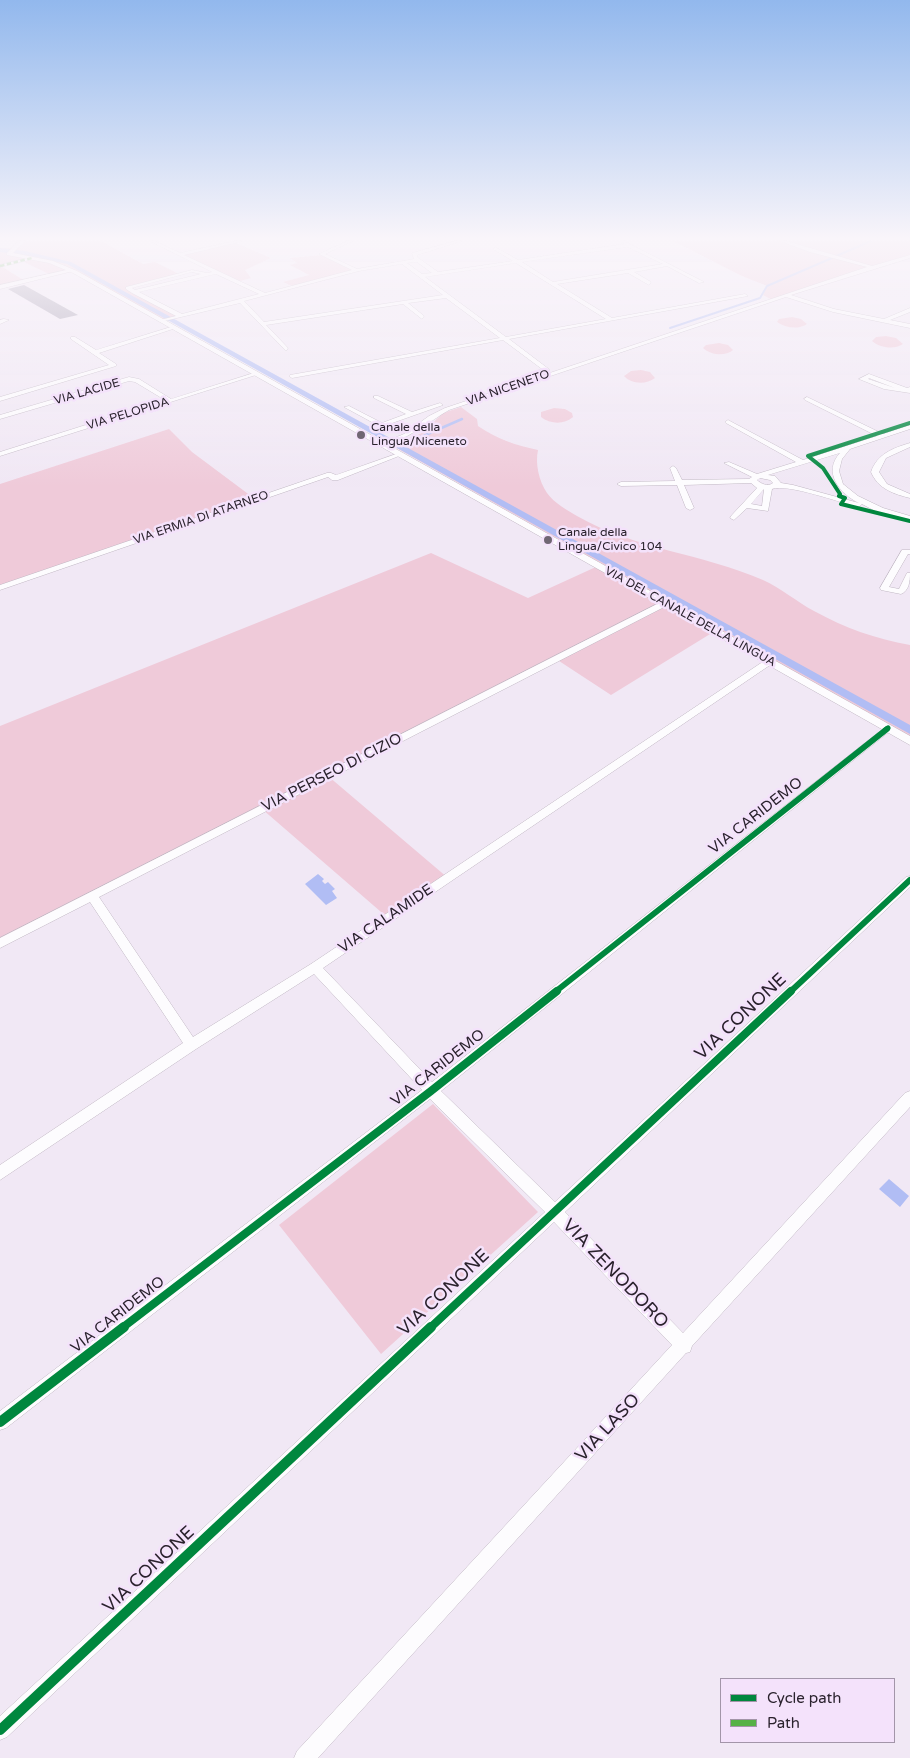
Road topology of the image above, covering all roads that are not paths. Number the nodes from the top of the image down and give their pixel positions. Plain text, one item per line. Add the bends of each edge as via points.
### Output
1 (169, 323) edge
2 (181, 323) edge
3 (268, 323) edge
4 (483, 323) edge
5 (587, 323) edge
6 (702, 323) edge
7 (895, 323) edge
8 (262, 324) joint
9 (910, 326) edge
10 (73, 338) dead end
11 (504, 338) junction
12 (286, 348) dead end
13 (96, 352) junction
14 (550, 371) junction
15 (879, 371) dead end
16 (256, 374) junction
17 (292, 376) dead end
18 (909, 390) edge
19 (376, 397) dead end
20 (0, 399) edge
21 (807, 399) dead end
22 (170, 401) junction
23 (347, 407) dead end
24 (412, 415) junction
25 (0, 417) edge
26 (728, 422) dead end
27 (910, 428) edge
28 (884, 437) junction
29 (385, 444) junction
30 (910, 445) edge
31 (848, 448) junction
32 (0, 454) edge
33 (401, 454) junction
34 (803, 462) junction
35 (727, 463) dead end
36 (673, 468) dead end
37 (756, 478) junction
38 (679, 483) junction
39 (620, 484) dead end
40 (769, 486) junction
41 (909, 491) edge
42 (745, 505) junction
43 (690, 508) dead end
44 (880, 510) junction
45 (734, 518) dead end
46 (910, 518) edge
47 (910, 552) edge
48 (910, 575) edge
49 (0, 588) edge
50 (665, 603) junction
51 (770, 662) junction
52 (888, 728) junction
53 (910, 741) edge
54 (910, 880) edge
55 (92, 896) junction
56 (0, 943) edge
57 (315, 967) junction
58 (191, 1045) junction
59 (431, 1090) junction
60 (910, 1097) edge
61 (0, 1173) edge
62 (554, 1211) junction
63 (684, 1346) junction
64 (0, 1422) edge
65 (0, 1730) edge
66 (304, 1758) edge

1 - 13 street
2 - 16 street, VIA DEL CANALE DELLA LINGUA
3 - 8 street
4 - 11 street
5 - 11 street
6 - 14 street, VIA NICENETO
7 - 9 street
8 - 12 street
10 - 13 street
11 - 14 street
11 - 17 street
13 - 20 street via 114,363
14 - 24 street
14 - 29 street, VIA NICENETO via 440,412 409,434
15 - 18 street via 863,379
16 - 22 street, VIA PELOPIDA
16 - 29 street, VIA DEL CANALE DELLA LINGUA
19 - 24 street
21 - 28 street
22 - 25 street, VIA LACIDE via 137,380 129,380
22 - 32 street, VIA PELOPIDA
23 - 24 street via 381,425
26 - 34 street
27 - 28 street
28 - 31 street
29 - 33 street, VIA DEL CANALE DELLA LINGUA
30 - 41 street via 886,455 875,472 884,485
31 - 34 street
31 - 44 street via 837,464 838,481 851,496
33 - 49 street, VIA ERMIA DI ATARNEO via 335,478 329,474
33 - 50 street, VIA DEL CANALE DELLA LINGUA
34 - 37 street
35 - 37 street
36 - 38 street
37 - 38 street
37 - 40 street
37 - 40 street via 772,478 778,483
38 - 39 street
38 - 43 street
40 - 42 street
40 - 42 street via 765,509
40 - 44 street via 793,487
42 - 45 street
44 - 46 street
47 - 48 street via 905,552 884,588 901,592
50 - 51 street, VIA DEL CANALE DELLA LINGUA
50 - 55 street, VIA PERSEO DI CIZIO
51 - 52 street, VIA DEL CANALE DELLA LINGUA
51 - 57 street, VIA CALAMIDE
52 - 53 street, VIA DEL CANALE DELLA LINGUA
52 - 59 street, VIA CARIDEMO
54 - 62 street, VIA CONONE
55 - 56 street, VIA PERSEO DI CIZIO
55 - 58 street
57 - 58 street, VIA CALAMIDE
57 - 59 street, VIA ZENODORO
58 - 61 street, VIA CALAMIDE
59 - 62 street, VIA ZENODORO
59 - 64 street, VIA CARIDEMO
60 - 63 street, VIA LASO
62 - 63 street, VIA ZENODORO
62 - 65 street, VIA CONONE
63 - 66 street, VIA LASO

